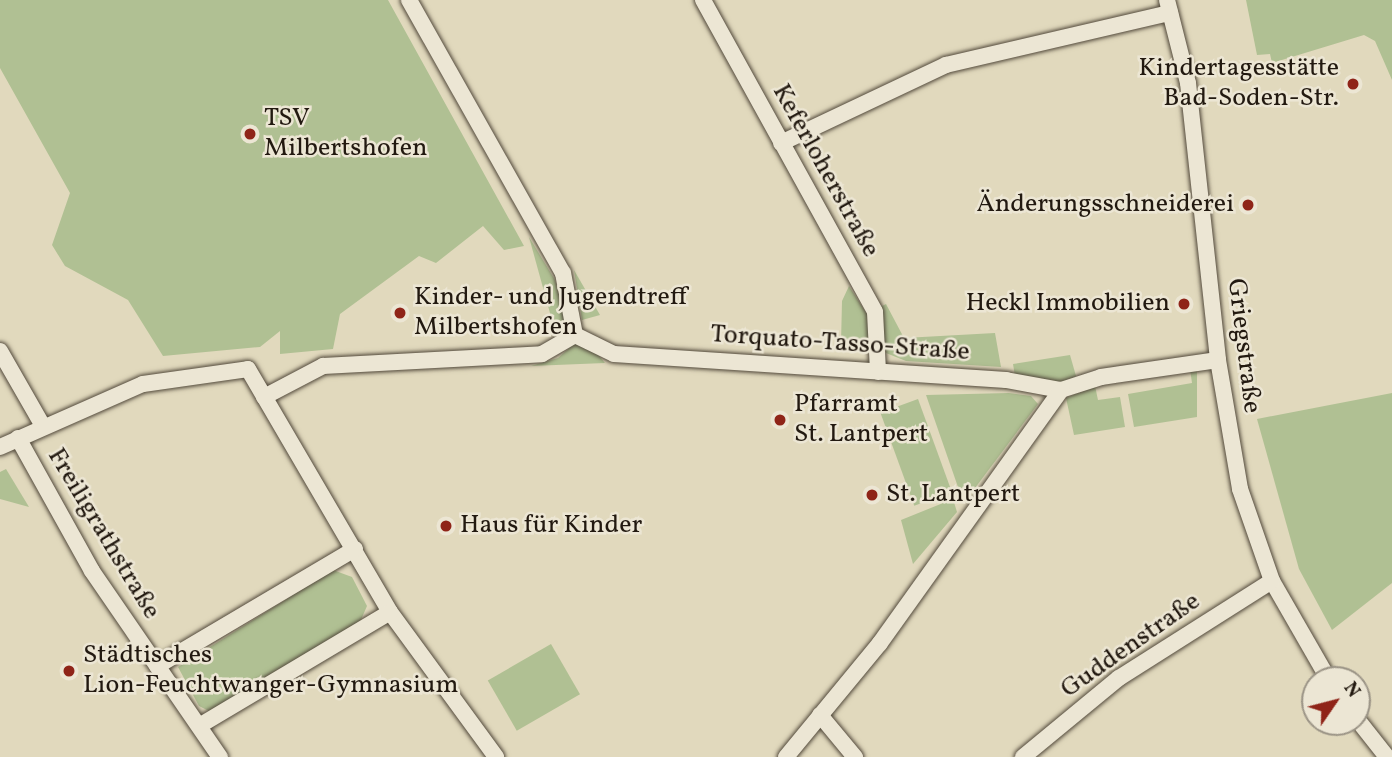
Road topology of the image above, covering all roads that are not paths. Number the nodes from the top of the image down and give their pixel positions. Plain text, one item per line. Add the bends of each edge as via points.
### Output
1 (409, 0) edge
2 (703, 0) edge
3 (1168, 7) edge
4 (781, 143) junction
5 (575, 335) junction
6 (0, 351) edge
7 (1218, 360) junction
8 (878, 372) junction
9 (1061, 390) junction
10 (264, 397) junction
11 (43, 426) junction
12 (18, 438) junction
13 (0, 447) edge
14 (355, 549) junction
15 (1272, 581) junction
16 (390, 612) junction
17 (157, 666) junction
18 (1321, 666) edge
19 (821, 716) junction
20 (199, 726) junction
21 (1370, 736) edge
22 (220, 757) edge
23 (496, 757) edge
24 (786, 757) edge
25 (855, 757) edge
26 (1023, 757) edge
27 (1387, 757) edge

1 - 5 street via 563,273
2 - 4 street, Keferloherstraße
3 - 4 street via 946,65
3 - 7 street, Griegstraße via 1188,83
4 - 8 street, Keferloherstraße via 878,319
5 - 8 street, Torquato-Tasso-Straße via 614,354
5 - 10 street via 542,354 323,366
6 - 11 street, Freiligrathstraße
7 - 9 street, Torquato-Tasso-Straße via 1101,377
7 - 15 street, Griegstraße via 1240,489
8 - 9 street, Torquato-Tasso-Straße
9 - 19 street via 880,643
10 - 11 street via 248,369 143,384
10 - 14 street
11 - 12 street
12 - 13 street
12 - 17 street, Freiligrathstraße via 92,571
14 - 16 street
14 - 17 street
15 - 18 street, Griegstraße
15 - 26 street, Guddenstraße via 1119,678
16 - 20 street
16 - 23 street
17 - 20 street, Freiligrathstraße
19 - 24 street
19 - 25 street
20 - 22 street, Freiligrathstraße
21 - 27 street

